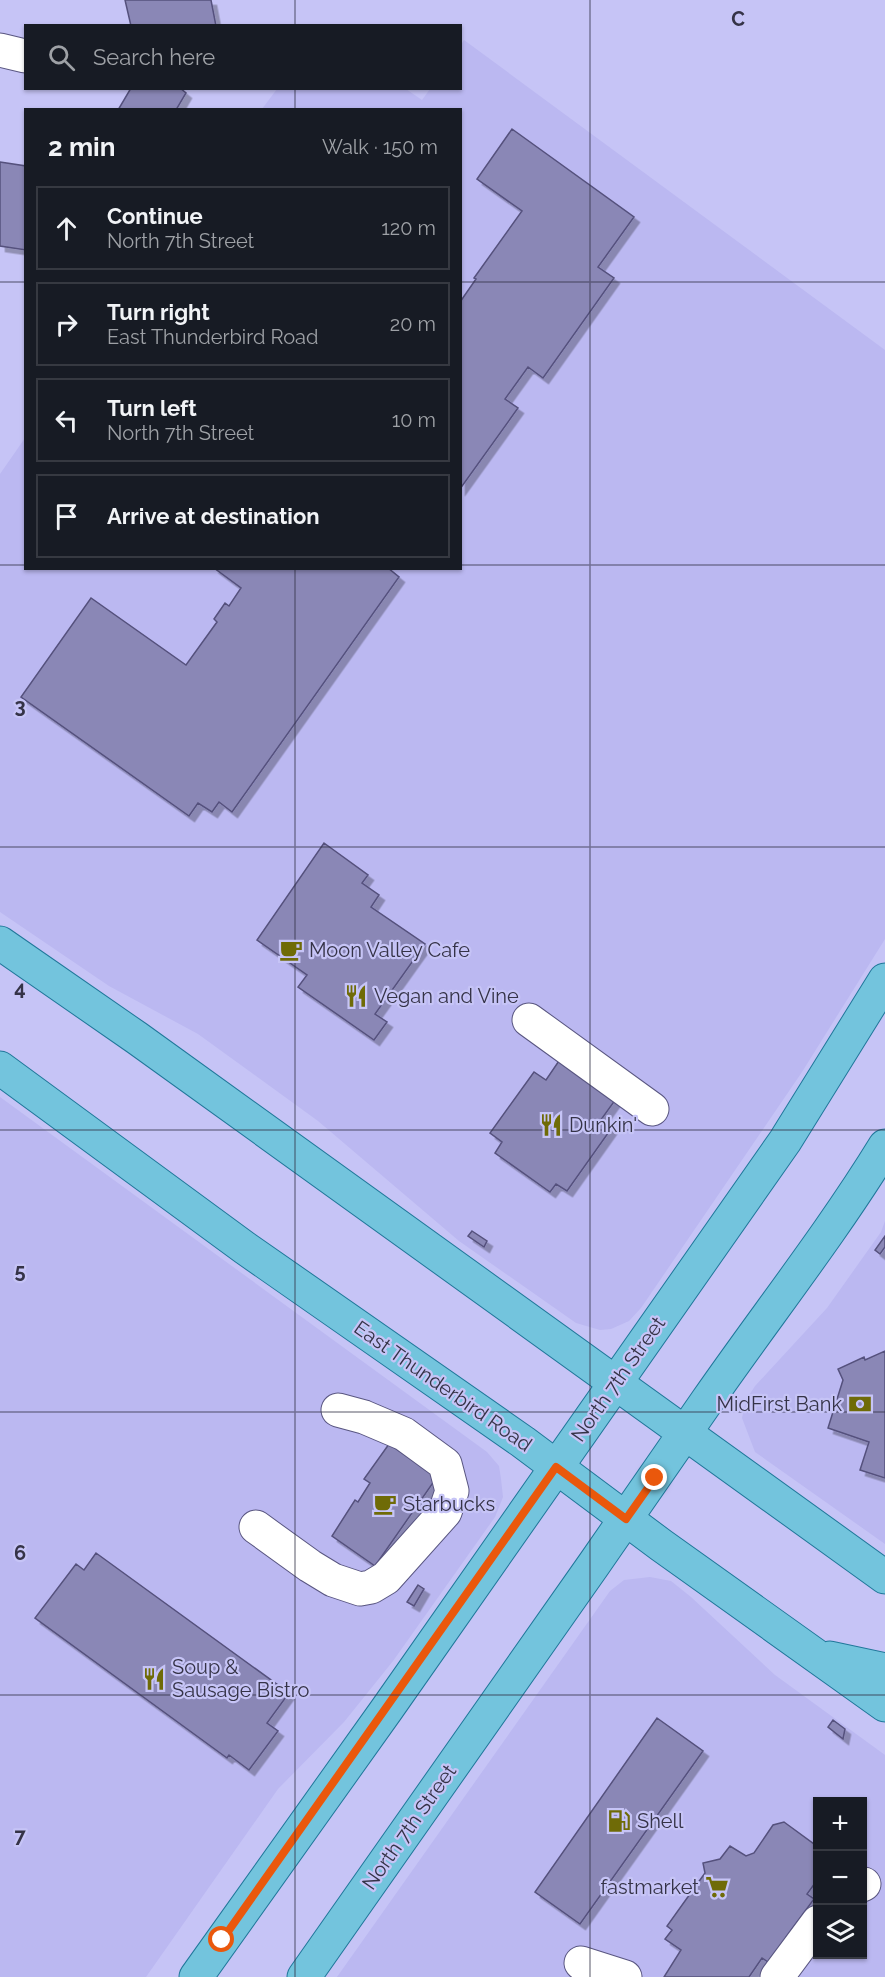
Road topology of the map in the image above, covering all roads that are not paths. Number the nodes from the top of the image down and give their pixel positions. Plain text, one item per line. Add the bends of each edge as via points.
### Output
1 (0, 50) edge
2 (24, 56) edge
3 (0, 943) edge
4 (885, 980) edge
5 (529, 1020) dead end
6 (0, 1068) edge
7 (652, 1109) dead end
8 (885, 1146) edge
9 (615, 1383) junction
10 (338, 1410) dead end
11 (685, 1433) junction
12 (556, 1467) junction
13 (626, 1519) junction
14 (256, 1527) dead end
15 (885, 1577) edge
16 (816, 1655) junction
17 (885, 1670) edge
18 (885, 1705) edge
19 (813, 1926) edge
20 (581, 1963) dead end
21 (196, 1977) edge
22 (304, 1977) edge
23 (625, 1977) edge
24 (777, 1977) edge

1 - 2 street
3 - 9 main road
4 - 9 main road, North 7th Street via 785,1141
5 - 7 street
6 - 12 main road, East Thunderbird Road via 245,1248
8 - 11 main road, North 7th Street
9 - 11 main road
9 - 12 main road, North 7th Street
10 - 14 street via 404,1434 445,1464 452,1491 445,1512 386,1578 360,1589 333,1580
11 - 13 main road, North 7th Street
11 - 15 main road
12 - 13 main road, East Thunderbird Road
12 - 21 main road, North 7th Street
13 - 16 main road, East Thunderbird Road
13 - 22 main road, North 7th Street
16 - 17 main road
16 - 18 main road, East Thunderbird Road
19 - 24 street
20 - 23 street

